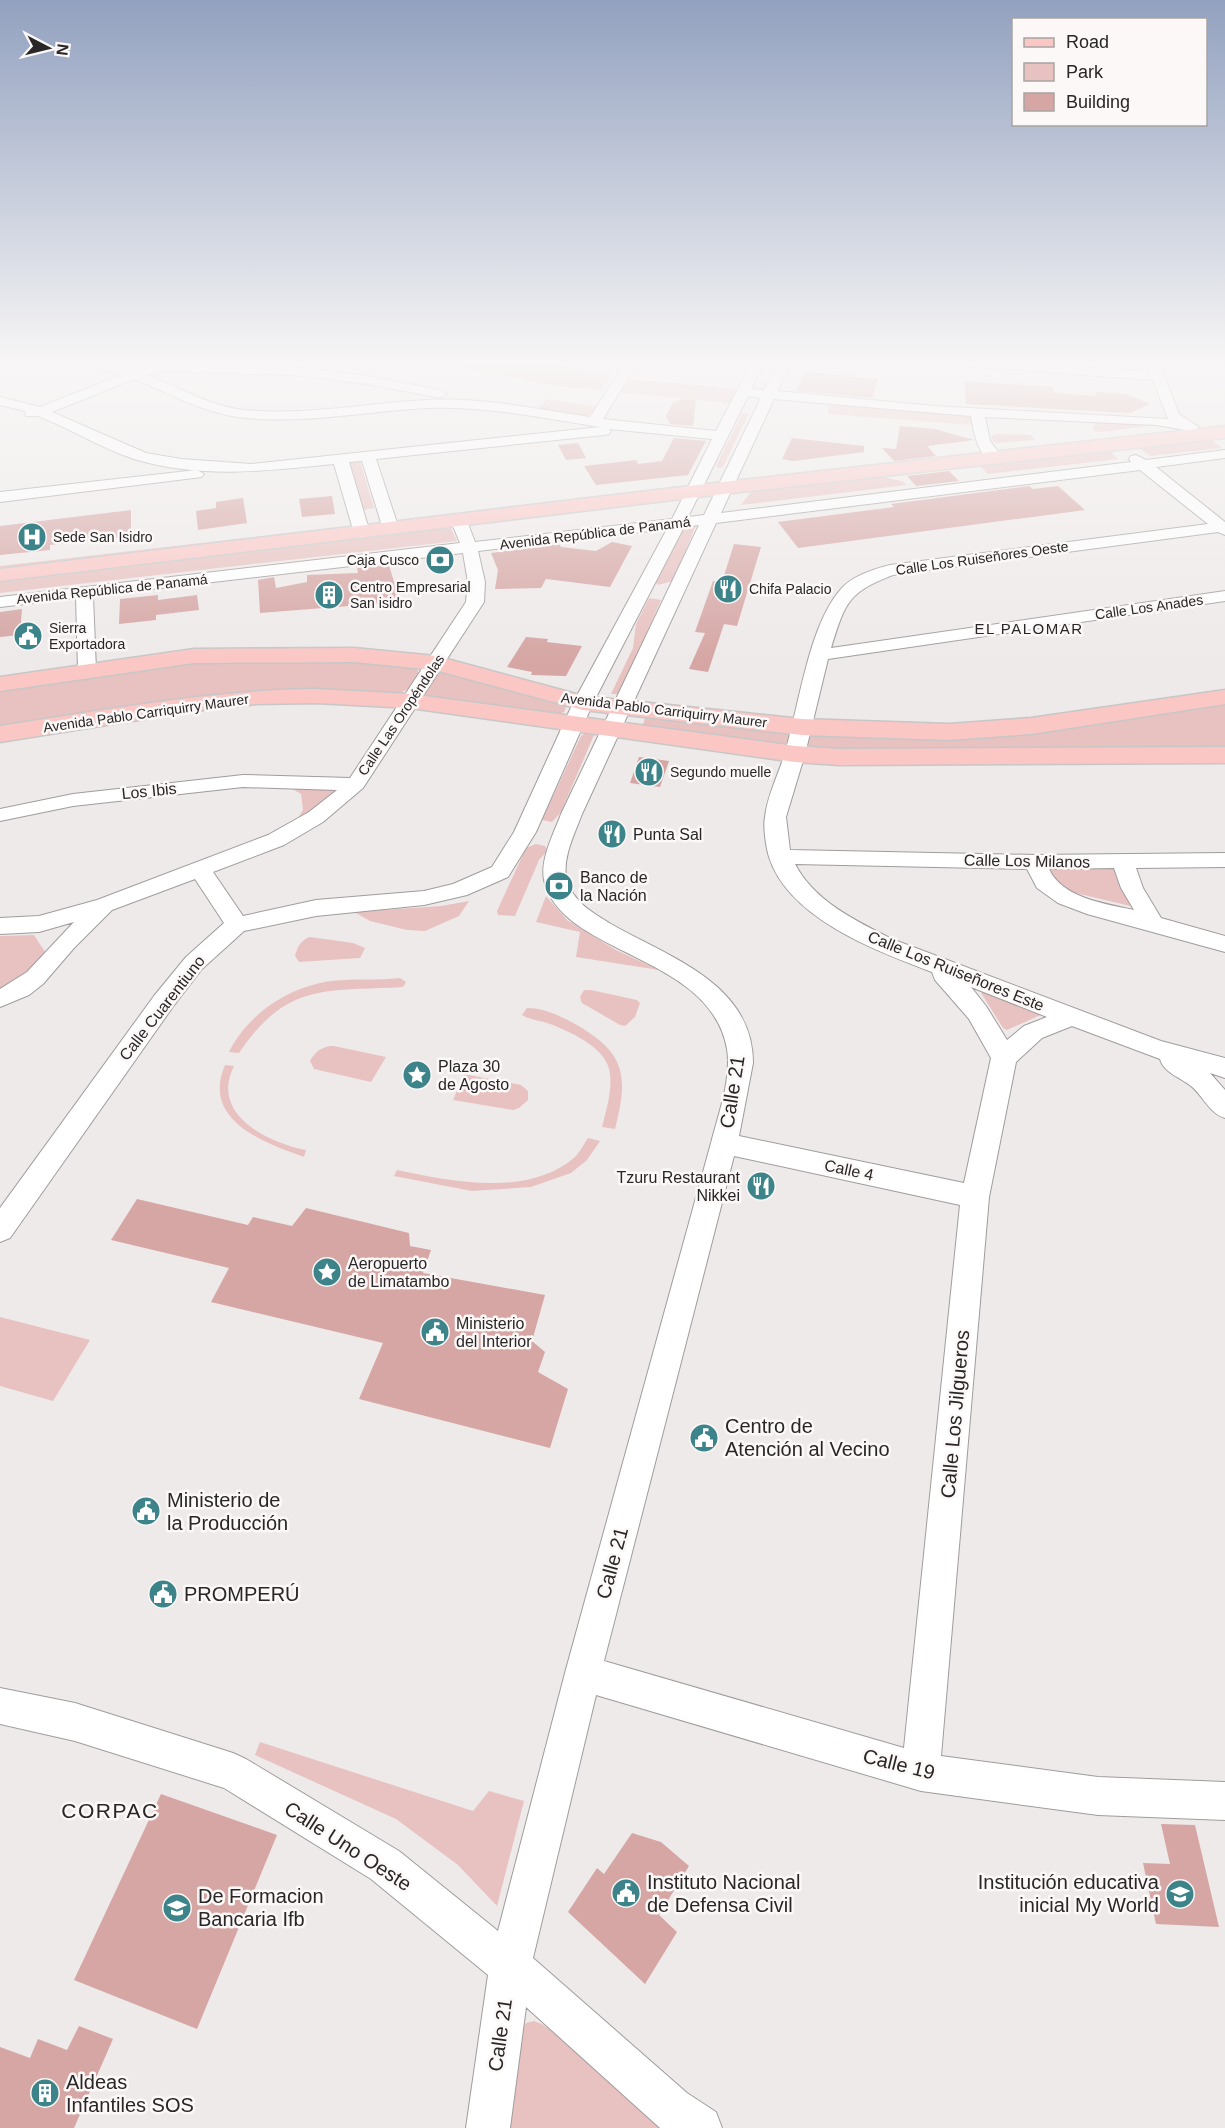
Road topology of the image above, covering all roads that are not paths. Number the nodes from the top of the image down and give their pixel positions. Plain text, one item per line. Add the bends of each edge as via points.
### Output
1 (144, 461) edge
2 (174, 461) edge
3 (311, 461) edge
4 (341, 461) edge
5 (370, 461) edge
6 (709, 461) edge
7 (736, 461) edge
8 (856, 461) edge
9 (1139, 461) edge
10 (1171, 461) edge
11 (1143, 465) junction
12 (251, 468) junction
13 (133, 481) junction
14 (725, 484) junction
15 (696, 488) junction
16 (5, 493) edge
17 (621, 502) junction
18 (711, 518) junction
19 (459, 521) junction
20 (678, 521) junction
21 (389, 524) junction
22 (360, 527) junction
23 (1223, 529) edge
24 (469, 548) junction
25 (0, 564) edge
26 (0, 575) edge
27 (644, 590) junction
28 (84, 594) junction
29 (676, 594) junction
30 (1225, 596) edge
31 (0, 602) edge
32 (828, 630) junction
33 (858, 650) junction
34 (820, 655) junction
35 (436, 663) junction
36 (87, 670) junction
37 (0, 684) edge
38 (1225, 697) edge
39 (410, 701) junction
40 (578, 714) junction
41 (616, 719) junction
42 (802, 727) junction
43 (0, 734) edge
44 (795, 754) junction
45 (1225, 755) edge
46 (299, 783) junction
47 (356, 784) junction
48 (0, 815) edge
49 (316, 817) junction
50 (525, 832) junction
51 (562, 837) junction
52 (828, 856) junction
53 (780, 857) junction
54 (1225, 860) edge
55 (1123, 861) junction
56 (1035, 862) junction
57 (200, 869) junction
58 (796, 886) junction
59 (105, 905) junction
60 (1153, 923) junction
61 (39, 924) junction
62 (0, 926) edge
63 (237, 926) junction
64 (1225, 944) edge
65 (62, 947) junction
66 (934, 966) junction
67 (0, 998) edge
68 (1070, 1017) junction
69 (1154, 1048) junction
70 (1004, 1058) junction
71 (1225, 1068) edge
72 (1225, 1108) edge
73 (724, 1143) junction
74 (975, 1197) junction
75 (0, 1230) edge
76 (583, 1673) junction
77 (0, 1706) edge
78 (921, 1772) junction
79 (1225, 1801) edge
80 (510, 1966) junction
81 (488, 2128) edge
82 (700, 2128) edge

1 - 13 street
2 - 12 street
3 - 12 street
4 - 22 street
5 - 21 street
6 - 15 street
7 - 14 street
8 - 14 main road, Avenida República de Panamá
9 - 11 street
10 - 11 street, Avenida República de Panamá
11 - 18 street, Avenida República de Panamá
11 - 23 street
12 - 13 street
13 - 16 street
14 - 15 main road, Avenida República de Panamá
14 - 18 street
15 - 17 main road, Avenida República de Panamá
15 - 20 street
15 - 21 main road, Avenida República de Panamá
17 - 19 main road, Avenida República de Panamá
17 - 20 main road via 653,507
18 - 20 street, Avenida República de Panamá
18 - 29 street
19 - 21 main road, Avenida República de Panamá
19 - 24 street, Calle Las Oropéndolas
20 - 24 street, Avenida República de Panamá
20 - 27 street
21 - 22 main road, Avenida República de Panamá
22 - 25 main road, Avenida República de Panamá
22 - 26 main road, Avenida República de Panamá
23 - 32 street, Calle Los Ruiseñores Oeste via 890,570 848,591
24 - 28 street, Avenida República de Panamá
24 - 35 street, Calle Las Oropéndolas via 478,590 475,602
27 - 29 street
27 - 40 street
28 - 31 street, Avenida República de Panamá
28 - 36 street
29 - 41 street
30 - 33 street, Calle Los Anades
32 - 33 street via 839,642
32 - 34 street, Calle Los Ruiseñores Oeste
33 - 34 street, Calle Los Anades
34 - 42 street, Calle Los Ruiseñores Oeste
35 - 36 main road, Avenida Pablo Carriquirry Maurer via 354,655 194,656
35 - 39 street, Calle Las Oropéndolas
35 - 40 main road, Avenida Pablo Carriquirry Maurer
36 - 37 main road, Avenida Pablo Carriquirry Maurer
38 - 42 main road, Avenida Pablo Carriquirry Maurer via 1031,726 949,732
39 - 40 main road, Avenida Pablo Carriquirry Maurer
39 - 43 main road, Avenida Pablo Carriquirry Maurer via 256,697
39 - 47 street, Calle Las Oropéndolas
40 - 41 main road, Avenida Pablo Carriquirry Maurer
40 - 50 street
41 - 42 main road, Avenida Pablo Carriquirry Maurer
41 - 44 main road, Avenida Pablo Carriquirry Maurer
41 - 51 street
42 - 44 street, Calle Los Ruiseñores Oeste
44 - 45 main road, Avenida Pablo Carriquirry Maurer
44 - 53 street, Calle Los Ruiseñores Este via 775,817
46 - 47 street, Los Ibis
46 - 48 street, Los Ibis via 232,782 73,800
46 - 49 street via 311,799
47 - 49 street, Calle Las Oropéndolas
49 - 57 street, Calle Las Oropéndolas via 276,840
50 - 51 street
50 - 63 street, Calle Cuarentiuno via 500,872 459,890 423,898 316,908
51 - 73 street, Calle 21 via 554,878 564,902 593,924 679,969 721,1004 734,1028 740,1050 737,1085
52 - 53 street, Calle Los Milanos
52 - 56 street, Calle Los Milanos
52 - 58 street via 804,870
53 - 58 street, Calle Los Ruiseñores Este
54 - 55 street, Calle Los Milanos
55 - 56 street, Calle Los Milanos
55 - 60 street via 1132,888
56 - 60 street via 1044,882 1057,893
57 - 59 street, Calle Las Oropéndolas
57 - 63 street
58 - 66 street, Calle Los Ruiseñores Este via 843,924
59 - 61 street, Calle Las Oropéndolas
59 - 65 street, Calle Las Oropéndolas
60 - 64 street
61 - 62 street, Calle Las Oropéndolas
61 - 65 street
63 - 75 street, Calle Cuarentiuno via 194,963 163,1002
65 - 67 street, Calle Las Oropéndolas via 41,974 20,991
66 - 68 street, Calle Los Ruiseñores Este
66 - 70 street via 962,991 990,1028
68 - 69 street, Calle Los Ruiseñores Este
68 - 70 street via 1033,1032
69 - 71 street, Calle Los Ruiseñores Este
69 - 72 street via 1202,1082
70 - 74 street, Calle Los Jilgueros
73 - 74 street, Calle 4
73 - 76 street, Calle 21
74 - 78 street, Calle Los Jilgueros
76 - 78 street, Calle 19
76 - 80 street, Calle 21
77 - 80 street, Calle Uno Oeste via 75,1722 233,1772 386,1865
78 - 79 street, Calle 19 via 1098,1796
80 - 81 street, Calle 21
80 - 82 street, Calle Uno Oeste via 671,2109

